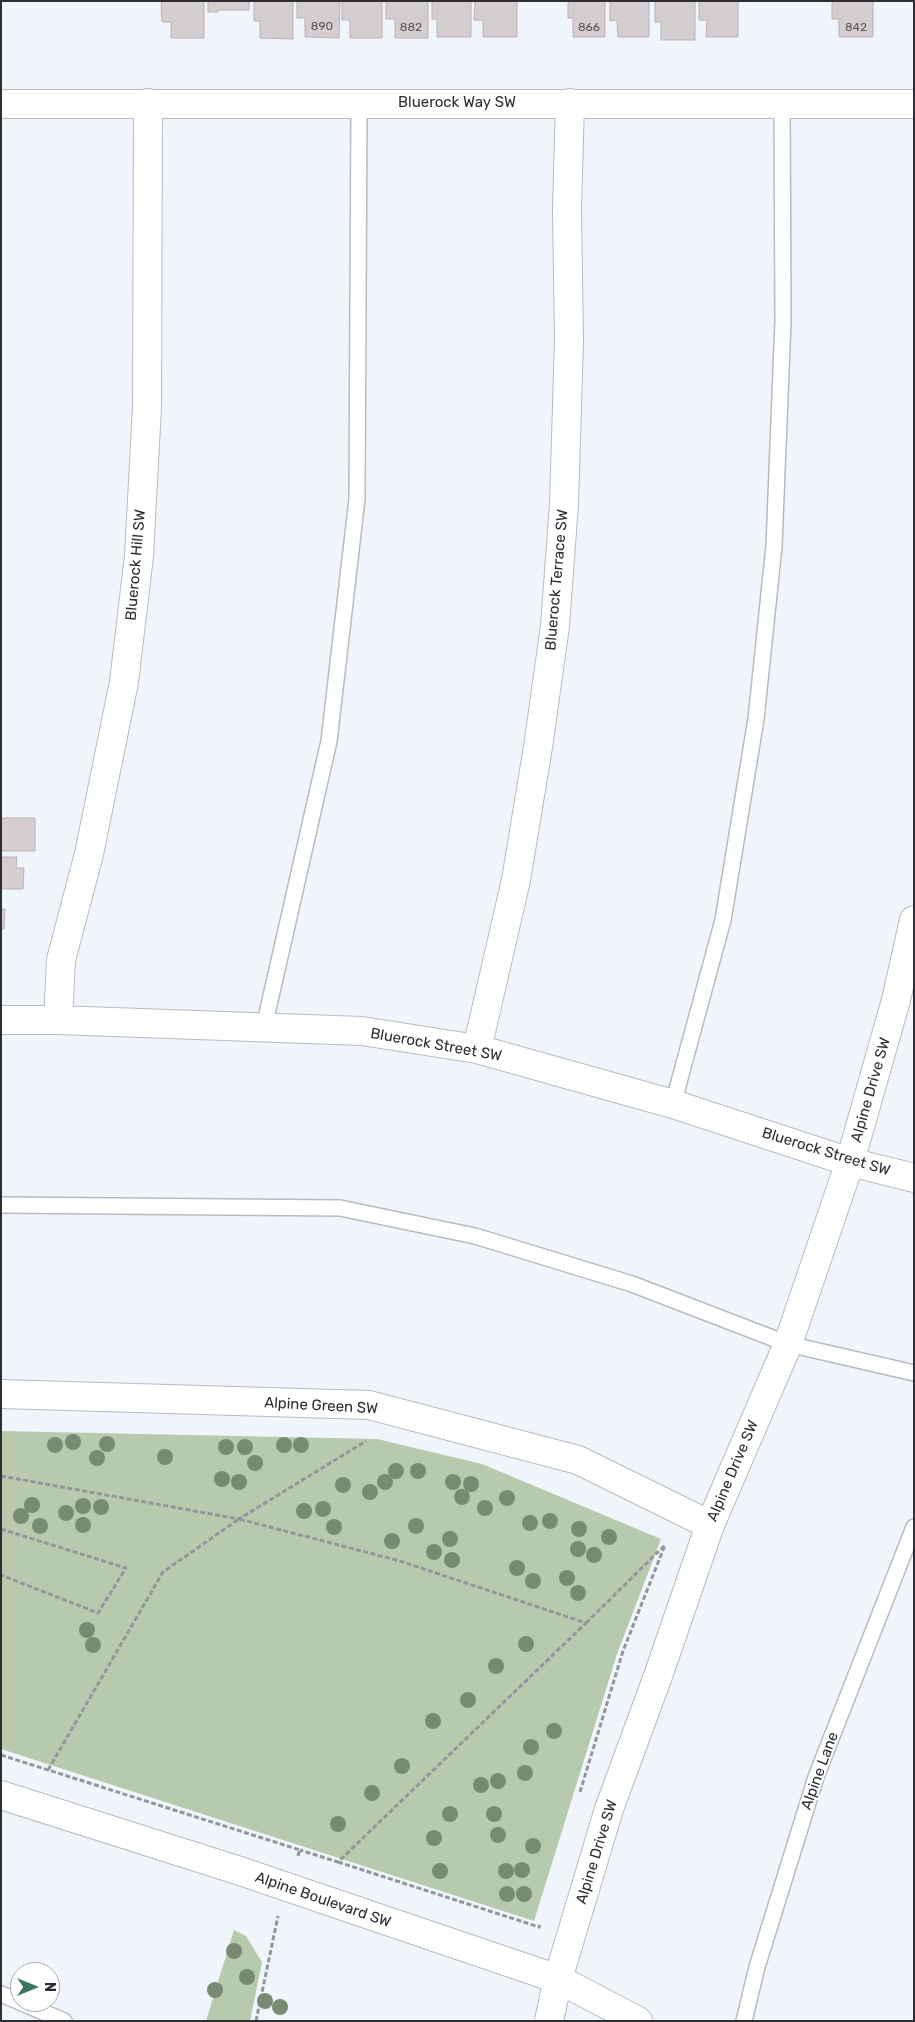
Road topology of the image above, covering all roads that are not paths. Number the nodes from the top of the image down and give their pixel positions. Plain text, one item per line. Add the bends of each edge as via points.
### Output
1 (148, 103) junction
2 (570, 103) junction
3 (782, 103) junction
4 (1, 104) edge
5 (359, 104) junction
6 (914, 104) edge
7 (914, 920) edge
8 (1, 1020) edge
9 (58, 1020) junction
10 (264, 1027) junction
11 (477, 1049) junction
12 (673, 1104) junction
13 (850, 1162) junction
14 (914, 1178) edge
15 (1, 1205) edge
16 (788, 1344) junction
17 (914, 1372) edge
18 (1, 1394) edge
19 (710, 1525) junction
20 (914, 1527) edge
21 (1, 1795) edge
22 (558, 1979) junction
23 (43, 2012) edge
24 (64, 2021) edge
25 (549, 2021) edge
26 (638, 2021) edge
27 (744, 2021) edge

1 - 4 street, Bluerock Way SW
1 - 5 street, Bluerock Way SW
1 - 9 street, Bluerock Hill SW via 146,407 138,556 124,682 89,854 61,960
2 - 3 street, Bluerock Way SW
2 - 5 street, Bluerock Way SW
2 - 11 street, Bluerock Terrace SW via 564,504 555,626 516,880
3 - 6 street, Bluerock Way SW
3 - 12 lane via 784,321 774,546 756,719 723,920
5 - 10 lane via 356,499 329,741
7 - 13 street, Alpine Drive SW via 896,1000
8 - 9 street, Bluerock Street SW
9 - 10 street, Bluerock Street SW
10 - 11 street, Bluerock Street SW via 362,1031
11 - 12 street, Bluerock Street SW
12 - 13 street, Bluerock Street SW
13 - 14 street, Bluerock Street SW
13 - 16 street, Alpine Drive SW
15 - 16 lane via 340,1208 475,1236 632,1284
16 - 17 lane
16 - 19 street, Alpine Drive SW
18 - 19 street, Alpine Green SW via 369,1405 578,1460
19 - 22 street, Alpine Drive SW via 609,1809
20 - 27 lane, Alpine Lane via 816,1777 757,1967
21 - 22 street, Alpine Boulevard SW
22 - 25 street, Alpine Drive SW
22 - 26 street, Alpine Boulevard SW
23 - 24 lane

